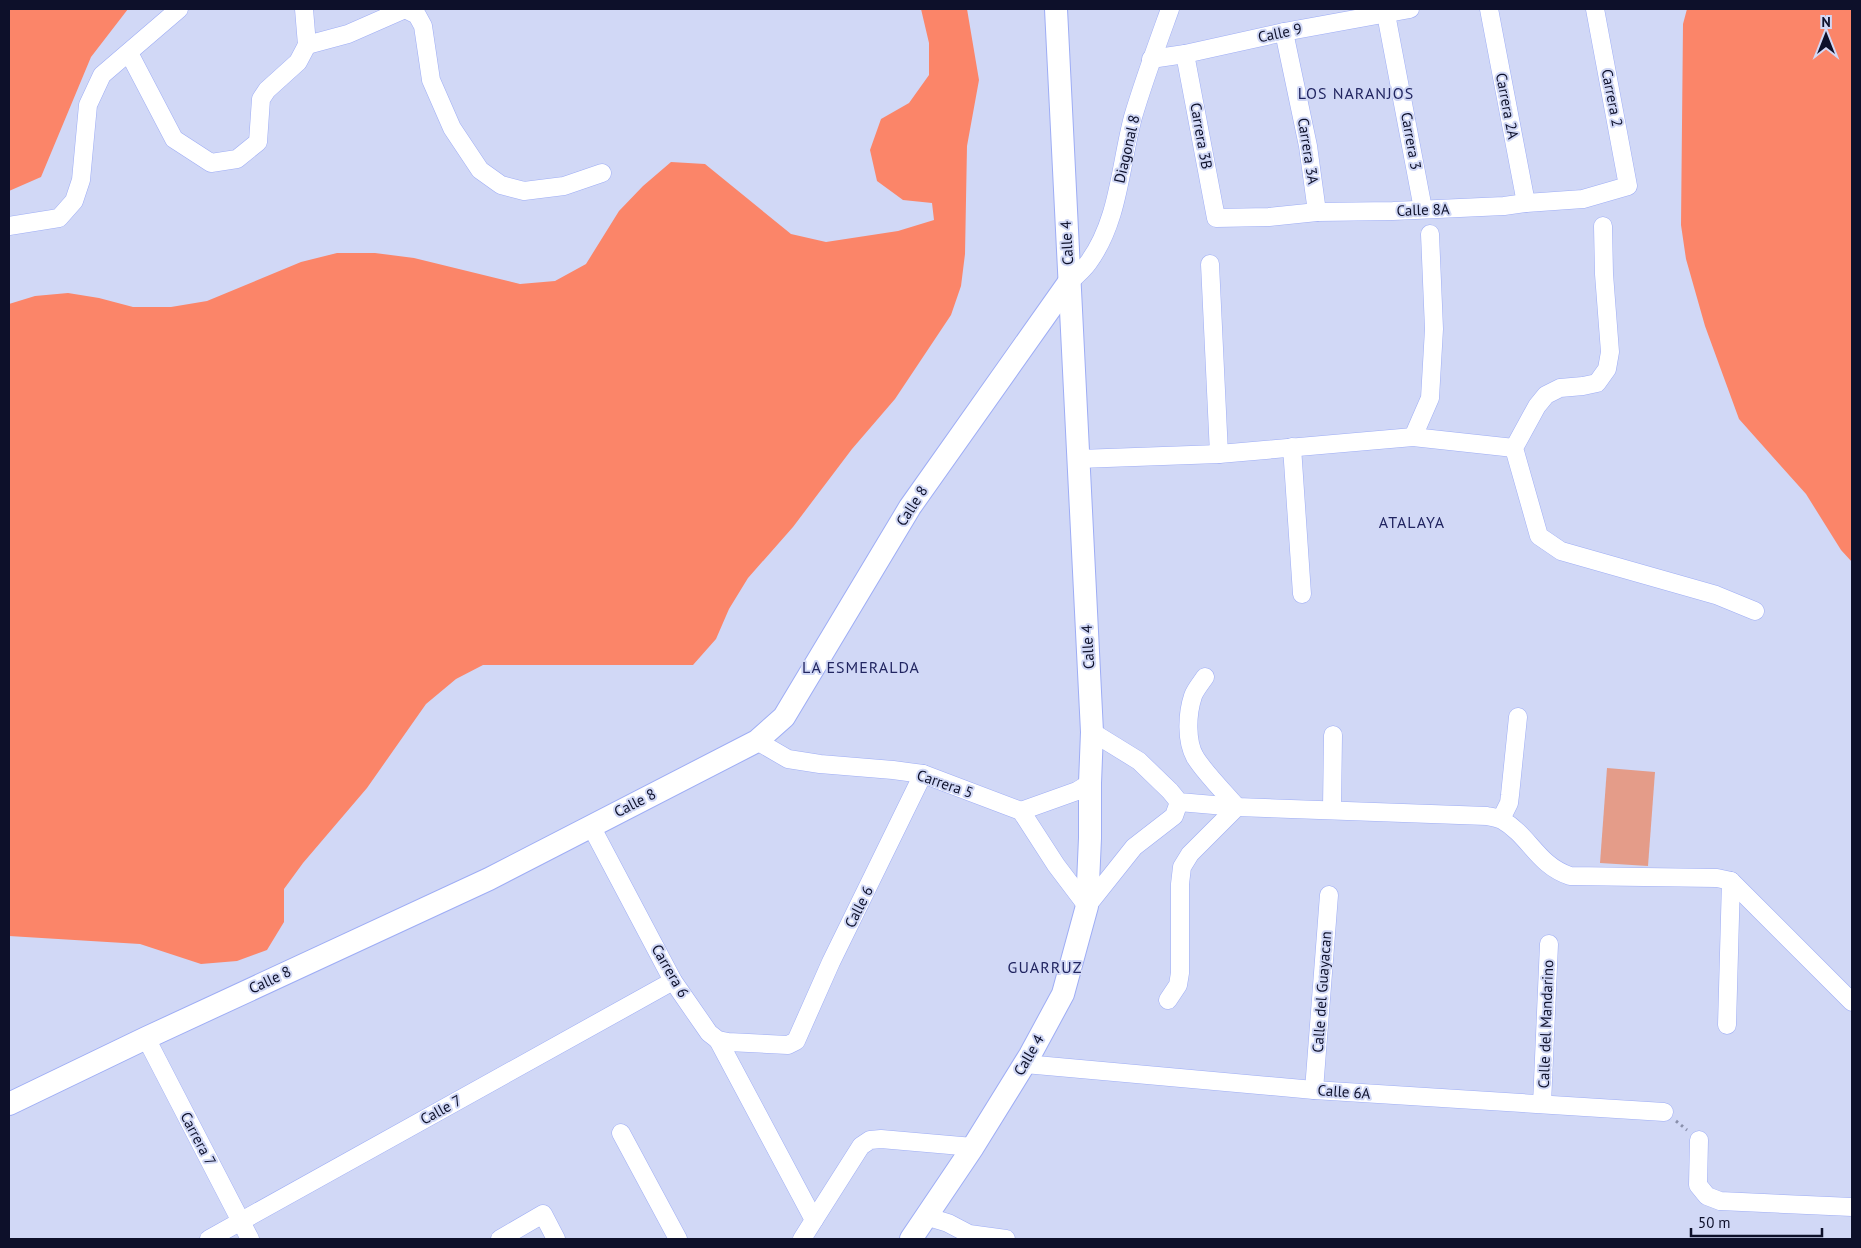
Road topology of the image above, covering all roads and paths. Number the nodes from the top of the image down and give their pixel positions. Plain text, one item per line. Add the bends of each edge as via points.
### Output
1 (179, 9) edge
2 (304, 9) edge
3 (1056, 9) edge
4 (1170, 9) edge
5 (1410, 9) edge
6 (1489, 9) edge
7 (1595, 9) edge
8 (1386, 14) junction
9 (1284, 32) junction
10 (308, 45) junction
11 (129, 53) junction
12 (1185, 54) junction
13 (1151, 59) junction
14 (602, 173) dead end
15 (1628, 186) joint
16 (1526, 203) junction
17 (1423, 209) junction
18 (1317, 212) junction
19 (1216, 218) joint
20 (9, 226) edge
21 (1603, 226) dead end
22 (1430, 234) dead end
23 (1210, 264) dead end
24 (1069, 282) junction
25 (1413, 437) junction
26 (1292, 447) junction
27 (1514, 448) junction
28 (1220, 454) junction
29 (1079, 459) junction
30 (1302, 594) dead end
31 (1755, 611) dead end
32 (1205, 677) dead end
33 (1518, 718) dead end
34 (1092, 732) junction
35 (1333, 735) dead end
36 (757, 741) junction
37 (923, 774) junction
38 (1090, 783) junction
39 (1179, 802) junction
40 (1237, 807) junction
41 (1332, 809) junction
42 (1022, 812) junction
43 (1501, 819) junction
44 (591, 826) junction
45 (1731, 881) junction
46 (1329, 895) dead end
47 (1087, 906) junction
48 (1549, 944) dead end
49 (673, 981) junction
50 (1168, 1000) dead end
51 (1852, 1002) edge
52 (1727, 1025) dead end
53 (146, 1038) junction
54 (718, 1040) junction
55 (1025, 1064) junction
56 (1314, 1090) junction
57 (9, 1104) edge
58 (1542, 1104) junction
59 (1664, 1112) joint
60 (620, 1133) dead end
61 (1699, 1140) joint
62 (973, 1147) junction
63 (1852, 1206) edge
64 (925, 1216) junction
65 (814, 1220) junction
66 (241, 1221) junction
67 (209, 1239) edge
68 (250, 1239) edge
69 (500, 1239) edge
70 (556, 1239) edge
71 (678, 1239) edge
72 (802, 1239) edge
73 (911, 1239) edge
74 (1006, 1239) edge

1 - 11 street
2 - 10 street
3 - 24 main road, Calle 4
4 - 13 street, Diagonal 8
5 - 8 street, Calle 9
6 - 16 street, Carrera 2A
7 - 15 street, Carrera 2
8 - 9 street, Calle 9
8 - 17 street, Carrera 3
9 - 12 street, Calle 9
9 - 18 street, Carrera 3A via 1308,146
10 - 11 street via 298,62 261,99 258,142 237,159 211,163 174,139
10 - 14 street via 348,34 405,9 417,15 423,26 431,80 452,128 480,170 501,185 524,191 564,186
11 - 20 street via 102,75 88,105 80,180 74,201 59,218
12 - 13 street, Calle 9
12 - 19 street, Carrera 3B
13 - 24 street, Diagonal 8 via 1105,235 1088,264
15 - 16 street, Calle 8A via 1583,199
16 - 17 street, Calle 8A
17 - 18 street, Calle 8A
18 - 19 street, Calle 8A
21 - 27 street via 1610,352 1607,369 1597,383 1560,388 1546,395
22 - 25 street via 1434,329 1430,398
23 - 28 street
24 - 29 main road, Calle 4
24 - 36 main road, Calle 8 via 910,507 784,717
25 - 26 street
25 - 27 street
26 - 28 street
26 - 30 street
27 - 31 street via 1539,536 1560,551 1716,595
28 - 29 street
29 - 34 main road, Calle 4
32 - 40 street via 1193,695 1191,746 1195,757
33 - 43 street via 1510,796
34 - 38 main road, Calle 4
34 - 39 street via 1139,761
35 - 41 street
36 - 37 street, Carrera 5 via 788,759
36 - 44 main road, Calle 8
37 - 42 street, Carrera 5
37 - 54 street, Calle 6 via 796,1040 788,1046
38 - 42 street
38 - 47 main road, Calle 4
39 - 40 street
39 - 47 street via 1174,816 1134,847
40 - 41 street
40 - 50 street via 1190,854 1182,867 1180,973 1178,985
41 - 43 street
42 - 47 street
43 - 45 street via 1547,864 1570,876 1717,878
44 - 49 street, Carrera 6
44 - 53 main road, Calle 8 via 489,879
45 - 51 street
45 - 52 street
46 - 56 street, Calle del Guayacan
47 - 55 main road, Calle 4 via 1063,994
48 - 58 street, Calle del Mandarino
49 - 54 street, Carrera 6 via 709,1033
49 - 66 street, Calle 7
53 - 57 main road, Calle 8
53 - 66 street, Carrera 7
54 - 65 street, Carrera 6
55 - 56 street, Calle 6A
55 - 62 main road, Calle 4
56 - 58 street, Calle 6A
58 - 59 street, Calle 6A
59 - 61 path
60 - 71 street
61 - 63 street via 1698,1185 1707,1196 1720,1201
62 - 64 main road, Calle 4
62 - 65 street via 870,1140 861,1146
64 - 73 main road, Calle 4
64 - 74 street via 970,1234
65 - 72 street
66 - 67 street, Calle 7
66 - 68 street, Carrera 7
69 - 70 street via 543,1214

